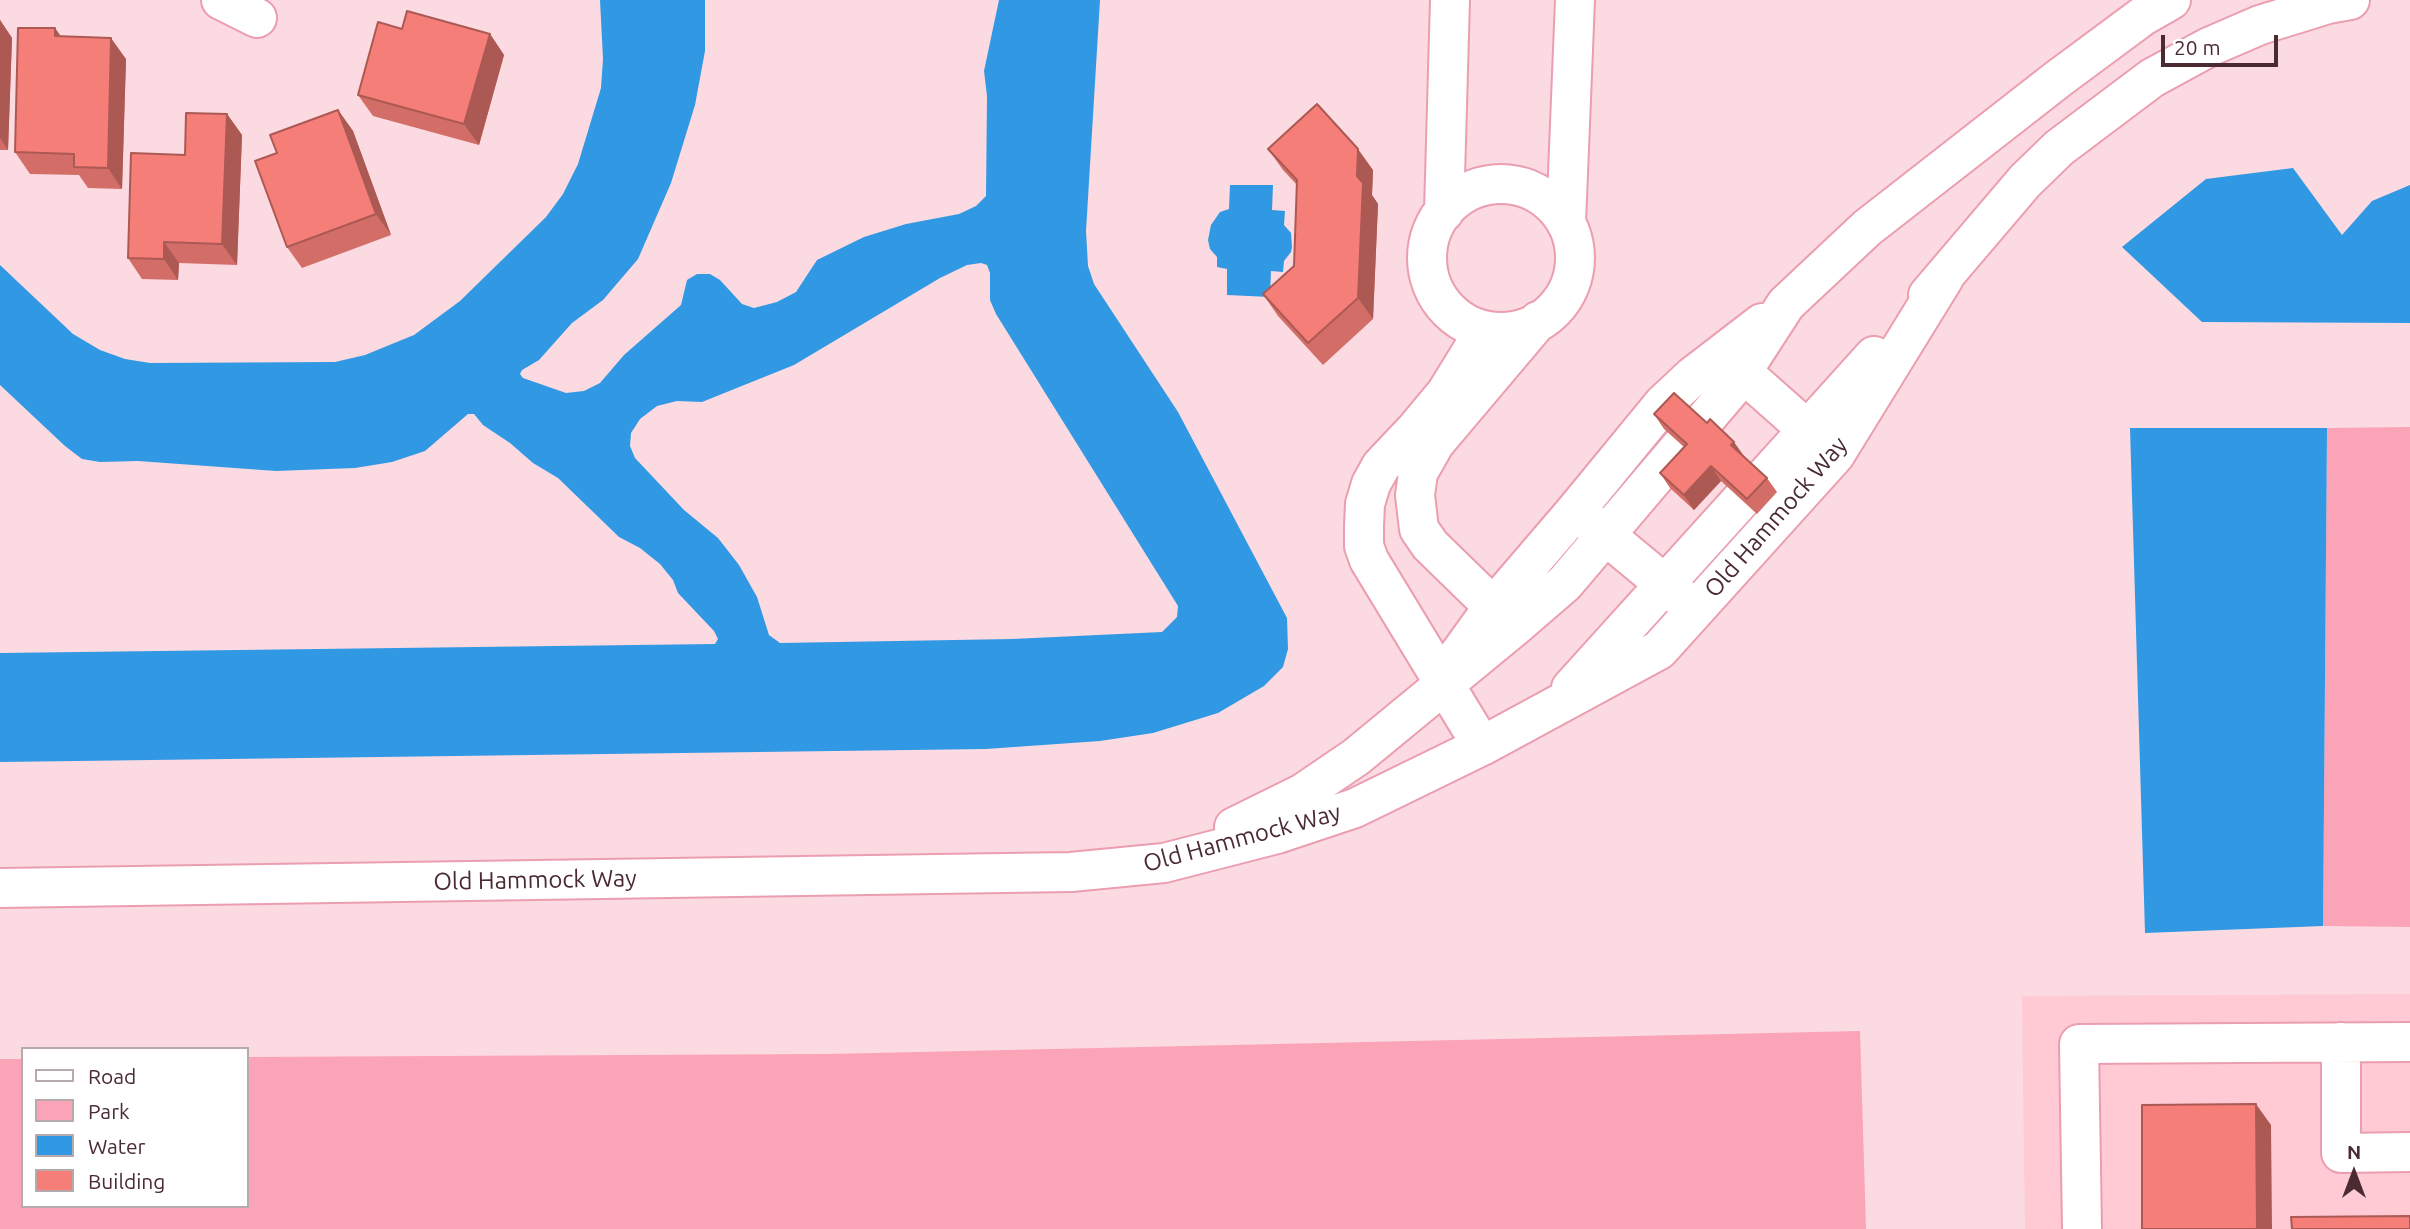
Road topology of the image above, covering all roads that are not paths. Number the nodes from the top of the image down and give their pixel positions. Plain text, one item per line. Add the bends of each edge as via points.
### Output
1 (221, 0) edge
2 (1450, 0) edge
3 (1575, 0) edge
4 (2171, 0) edge
5 (2350, 0) edge
6 (257, 18) dead end
7 (1444, 212) junction
8 (1566, 223) junction
9 (1538, 321) junction
10 (1484, 331) junction
11 (1732, 363) junction
12 (1822, 442) junction
13 (1576, 510) junction
14 (1606, 535) junction
15 (1666, 584) junction
16 (1695, 611) junction
17 (1504, 617) junction
18 (1438, 689) junction
19 (1556, 704) junction
20 (1482, 746) junction
21 (1071, 872) junction
22 (0, 888) edge
23 (2342, 1042) junction
24 (2410, 1042) edge
25 (2410, 1152) edge
26 (2082, 1229) edge

1 - 6 street
2 - 7 street
3 - 8 street
4 - 11 street, Old Hammock Way via 2069,71 1867,228 1786,304
5 - 12 street, Old Hammock Way via 2260,25 2209,47 2152,78 2059,148 2025,181 1944,278
7 - 8 street via 1454,200 1484,185 1518,185 1548,200
7 - 10 street via 1433,225 1426,258 1433,291 1454,317
8 - 9 street via 1576,258 1569,291 1548,317
9 - 10 street via 1518,331
9 - 17 street via 1435,443 1418,472 1419,529
10 - 18 street via 1446,393 1381,466 1365,504 1364,546 1369,560
11 - 12 street
11 - 13 street, Old Hammock Way via 1693,376 1663,404
11 - 14 street, Old Hammock Way via 1731,389
12 - 15 street, Old Hammock Way via 1752,489
12 - 16 street, Old Hammock Way
13 - 14 street
13 - 17 street, Old Hammock Way
14 - 15 street
14 - 17 street, Old Hammock Way via 1565,583
15 - 16 street
15 - 19 street, Old Hammock Way
16 - 19 street, Old Hammock Way via 1659,650
17 - 18 street, Old Hammock Way
18 - 20 street
18 - 21 street, Old Hammock Way via 1356,757 1303,793 1216,836 1140,860
19 - 20 street, Old Hammock Way
20 - 21 street, Old Hammock Way via 1355,808 1277,834 1164,863
21 - 22 street, Old Hammock Way
23 - 24 street
23 - 25 street via 2342,1153
23 - 26 street via 2079,1044

